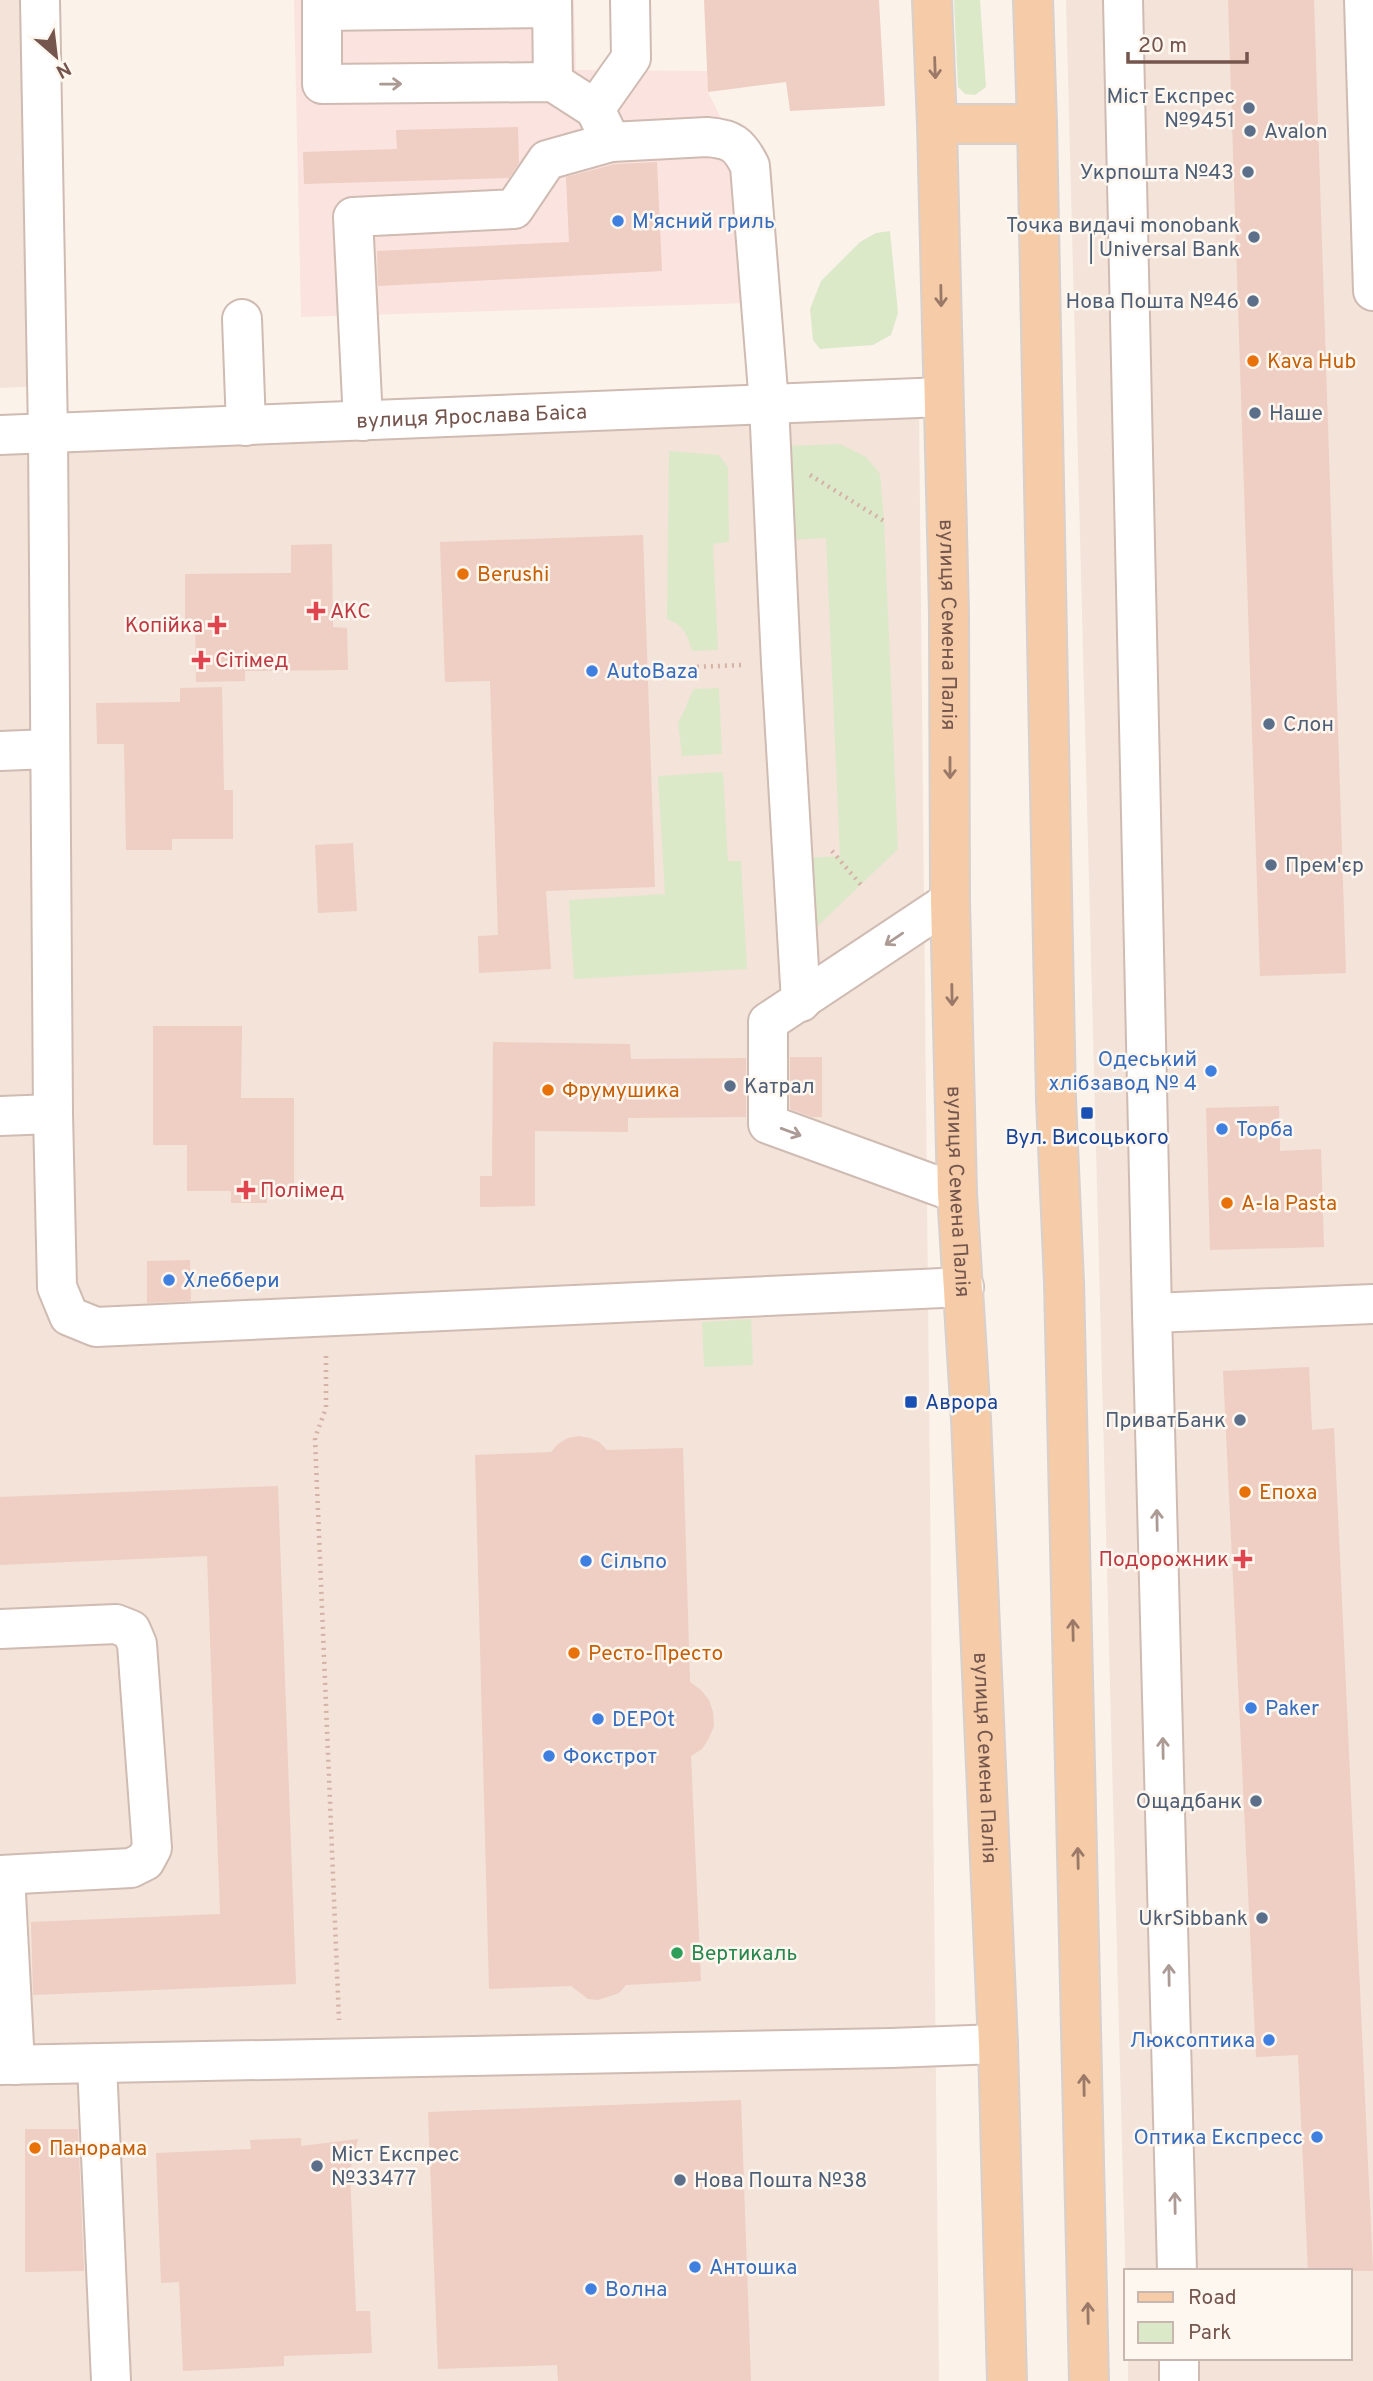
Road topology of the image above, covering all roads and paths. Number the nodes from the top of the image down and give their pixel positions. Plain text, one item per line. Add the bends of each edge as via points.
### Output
1 (40, 0) edge
2 (630, 0) edge
3 (932, 0) edge
4 (1033, 0) edge
5 (1123, 0) edge
6 (1364, 0) edge
7 (552, 4) edge
8 (322, 6) edge
9 (553, 82) junction
10 (937, 124) junction
11 (1037, 124) junction
12 (603, 125) junction
13 (1373, 291) edge
14 (242, 319) dead end
15 (943, 397) junction
16 (769, 404) junction
17 (363, 421) junction
18 (246, 426) junction
19 (48, 433) junction
20 (0, 435) edge
21 (771, 451) junction
22 (884, 521) dead end
23 (781, 663) junction
24 (648, 669) dead end
25 (49, 749) junction
26 (0, 751) edge
27 (950, 901) junction
28 (801, 1002) junction
29 (52, 1114) junction
30 (0, 1116) edge
31 (957, 1194) junction
32 (964, 1287) junction
33 (1373, 1304) edge
34 (1152, 1313) junction
35 (326, 1317) junction
36 (0, 1629) edge
37 (2, 1875) edge
38 (998, 2044) junction
39 (341, 2059) junction
40 (97, 2064) junction
41 (8, 2065) edge
42 (1177, 2269) edge
43 (1179, 2360) edge
44 (111, 2381) edge
45 (1007, 2381) edge
46 (1089, 2381) edge
47 (1180, 2381) edge

1 - 19 street
2 - 12 street via 631,58
3 -> 10 main road, вулиця Семена Палія
4 - 11 main road
5 - 34 street
6 - 13 street
7 - 8 street
7 - 9 street
8 -> 9 street via 322,84
9 - 12 street
10 - 11 main road
10 -> 15 main road, вулиця Семена Палія
46 -> 11 main road via 1064,1282 1055,1086
12 - 16 street via 734,142 744,153 750,166
12 - 17 street via 547,160 514,208 353,217
14 - 18 street
15 - 16 street, вулиця Ярослава Баіса
15 -> 27 main road, вулиця Семена Палія
16 - 17 street, вулиця Ярослава Баіса
16 - 21 street
17 - 18 street, вулиця Ярослава Баіса
18 - 19 street, вулиця Ярослава Баіса
19 - 20 street, вулиця Ярослава Баіса
19 - 25 street
21 - 22 path
21 - 23 street
23 - 24 path
23 - 28 street
25 - 26 street
25 - 29 street
27 -> 28 street
27 -> 31 main road, вулиця Семена Палія
28 -> 31 street via 768,1023 768,1124
29 - 30 street
29 - 35 street via 57,1287 69,1316 96,1327
31 - 32 main road, вулиця Семена Палія
32 - 35 street
32 - 38 main road, вулиця Семена Палія
33 - 34 street
42 -> 34 street
35 - 39 path via 326,1408 315,1438
36 - 37 street via 116,1624 131,1630 137,1644 152,1848 145,1861 131,1868
37 - 41 street
38 - 39 street
38 - 45 main road, вулиця Семена Палія
39 - 40 street
40 - 41 street
40 - 44 street
43 - 47 street

